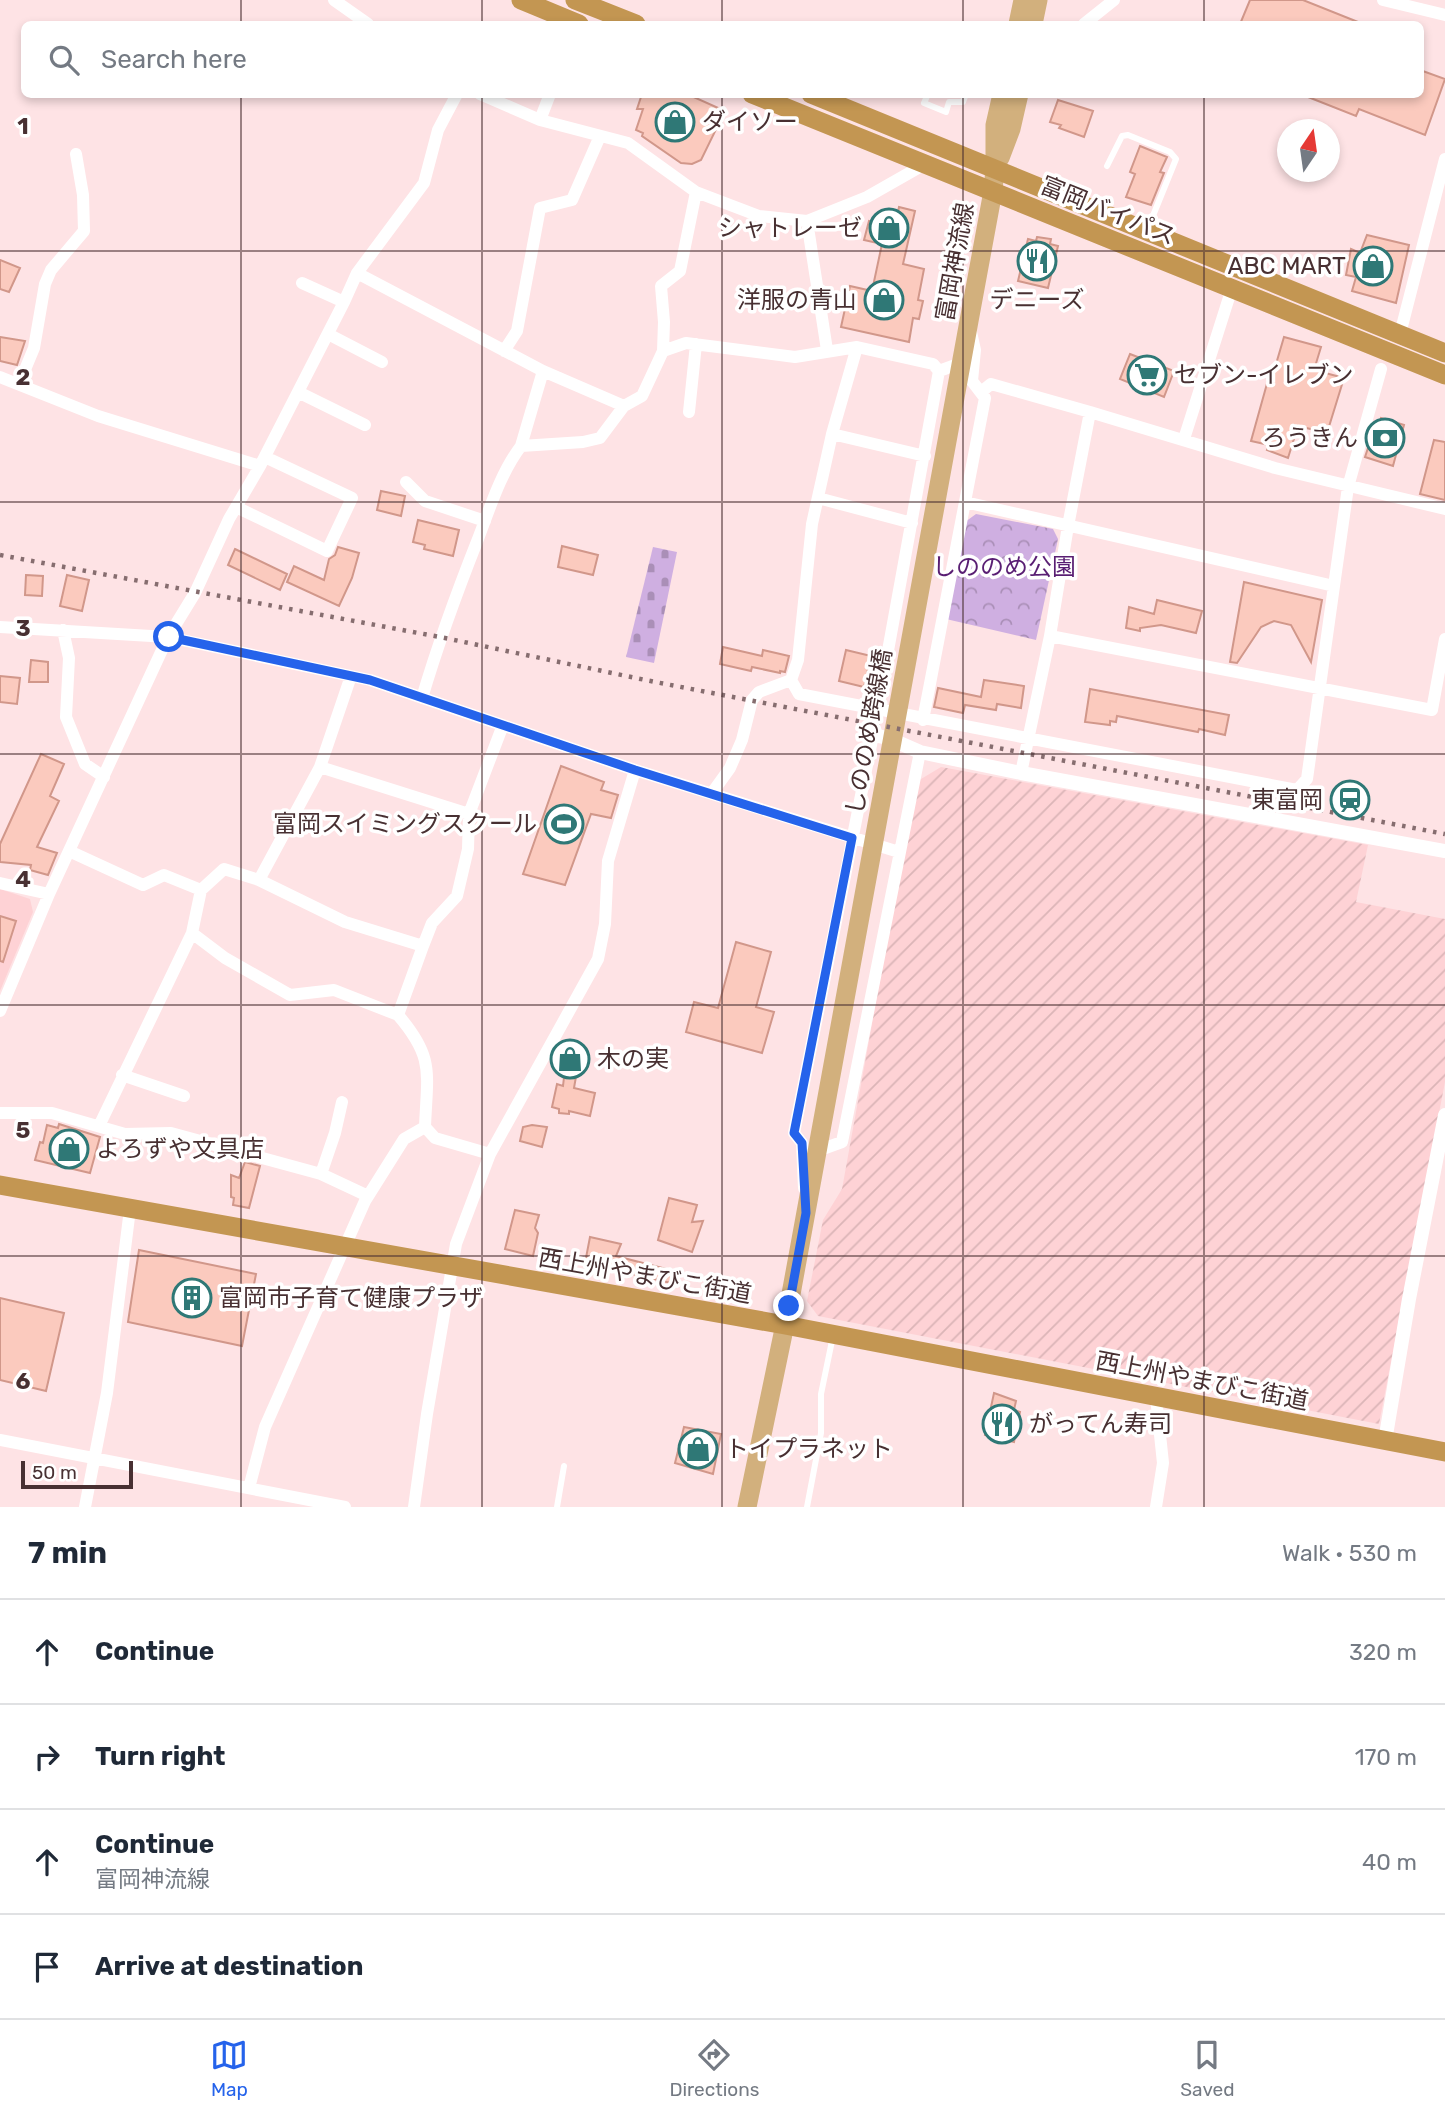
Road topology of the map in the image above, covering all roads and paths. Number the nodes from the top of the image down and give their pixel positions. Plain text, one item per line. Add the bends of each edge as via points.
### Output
1 (334, 0) edge
2 (521, 0) edge
3 (1023, 0) edge
4 (1038, 0) edge
5 (1114, 0) edge
6 (1383, 0) edge
7 (582, 1) edge
8 (1445, 15) edge
9 (364, 21) edge
10 (571, 21) edge
11 (579, 21) edge
12 (629, 21) edge
13 (1018, 21) edge
14 (1034, 21) edge
15 (1088, 21) edge
16 (455, 98) edge
17 (489, 98) edge
18 (548, 98) edge
19 (762, 98) edge
20 (821, 98) edge
21 (926, 98) edge
22 (965, 98) edge
23 (1001, 98) edge
24 (1018, 98) edge
25 (540, 120) junction
26 (600, 136) junction
27 (76, 154) dead end
28 (1445, 159) edge
29 (925, 164) junction
30 (1107, 166) dead end
31 (996, 168) junction
32 (993, 191) junction
33 (696, 192) junction
34 (807, 221) junction
35 (1147, 230) junction
36 (357, 273) junction
37 (302, 283) dead end
38 (1232, 288) junction
39 (344, 302) junction
40 (969, 321) junction
41 (328, 334) junction
42 (1400, 334) junction
43 (696, 344) junction
44 (857, 347) junction
45 (827, 350) junction
46 (504, 351) junction
47 (663, 351) junction
48 (1445, 354) edge
49 (382, 362) dead end
50 (961, 363) junction
51 (1381, 369) dead end
52 (543, 371) junction
53 (939, 371) junction
54 (1445, 375) edge
55 (0, 377) edge
56 (19, 384) junction
57 (298, 392) junction
58 (981, 392) junction
59 (624, 406) junction
60 (689, 412) dead end
61 (1090, 412) junction
62 (365, 425) dead end
63 (832, 435) junction
64 (1184, 439) junction
65 (521, 446) junction
66 (925, 456) junction
67 (262, 462) junction
68 (406, 482) dead end
69 (1348, 487) junction
70 (818, 498) junction
71 (965, 502) junction
72 (236, 507) junction
73 (1445, 509) edge
74 (485, 521) junction
75 (912, 523) junction
76 (1068, 526) junction
77 (1334, 586) junction
78 (0, 626) edge
79 (63, 631) junction
80 (1050, 636) junction
81 (169, 637) junction
82 (1445, 639) edge
83 (351, 676) junction
84 (791, 680) junction
85 (1320, 689) junction
86 (422, 698) junction
87 (877, 710) junction
88 (923, 720) junction
89 (503, 725) junction
90 (873, 735) joint
91 (1028, 737) junction
92 (920, 752) junction
93 (320, 767) junction
94 (635, 770) junction
95 (1021, 773) junction
96 (104, 778) junction
97 (712, 793) junction
98 (469, 814) junction
99 (852, 838) junction
100 (69, 851) junction
101 (1445, 851) edge
102 (899, 852) junction
103 (259, 880) junction
104 (0, 883) edge
105 (201, 890) junction
106 (49, 894) junction
107 (192, 933) junction
108 (423, 946) junction
109 (0, 1011) edge
110 (398, 1015) junction
111 (122, 1075) junction
112 (184, 1096) dead end
113 (342, 1102) dead end
114 (0, 1113) edge
115 (1445, 1115) edge
116 (99, 1126) junction
117 (425, 1127) junction
118 (817, 1151) junction
119 (490, 1154) junction
120 (321, 1174) junction
121 (0, 1185) edge
122 (368, 1196) junction
123 (130, 1209) junction
124 (806, 1213) junction
125 (343, 1247) junction
126 (451, 1267) junction
127 (785, 1325) junction
128 (834, 1334) junction
129 (1156, 1397) junction
130 (0, 1440) edge
131 (1384, 1441) junction
132 (1445, 1452) edge
133 (93, 1457) junction
134 (564, 1466) dead end
135 (249, 1488) junction
136 (85, 1507) edge
137 (345, 1507) edge
138 (414, 1507) edge
139 (557, 1507) edge
140 (747, 1507) edge
141 (807, 1507) edge
142 (1156, 1507) edge

1 - 9 street
2 - 10 highway
3 - 13 main road
4 - 14 main road
5 - 15 street
6 - 8 street
7 - 11 street
7 - 12 highway
16 - 36 street via 438,130 424,183
17 - 25 street
18 - 25 street
19 - 29 highway, 富岡バイパス
20 - 31 highway, 富岡バイパス
21 - 22 lane via 924,103 946,112 949,102 964,102
23 - 31 main road via 995,125
24 - 31 main road
25 - 26 street
26 - 33 street via 628,144
26 - 46 street via 572,200 540,208 517,331
27 - 56 street via 84,231 45,284 34,348
28 - 42 street
29 - 32 highway, 富岡バイパス
29 - 34 street via 867,197
30 - 35 lane via 1122,136 1128,135 1170,152 1176,159
31 - 32 main road, 富岡神流線
31 - 35 highway, 富岡バイパス
32 - 38 highway, 富岡バイパス
32 - 40 main road, 富岡神流線
33 - 34 street via 759,216
33 - 47 street via 680,271 661,286
34 - 45 street
35 - 42 highway, 富岡バイパス
36 - 39 street
36 - 46 street
37 - 39 street
38 - 54 highway, 富岡バイパス
38 - 64 street
39 - 41 street
40 - 50 main road, 富岡神流線
40 - 58 street via 975,350 972,381
41 - 49 street
41 - 57 street
42 - 48 highway, 富岡バイパス
43 - 45 street via 795,357
43 - 47 street
43 - 60 street
44 - 45 street
44 - 53 street via 933,364
44 - 63 street
46 - 52 street
47 - 59 street via 642,396
50 - 53 street
50 - 118 main road, しののめ跨線橋
51 - 69 street
52 - 59 street
52 - 65 street
53 - 66 street
55 - 56 street
56 - 67 street via 98,416
57 - 62 street
57 - 67 street
58 - 61 street via 991,384
58 - 71 street via 985,398
59 - 65 street via 600,438
61 - 64 street
61 - 76 street
63 - 66 street
63 - 70 street
64 - 69 street
65 - 74 street
66 - 75 street
67 - 72 street
67 - 72 street via 352,498 327,551
68 - 74 street via 425,501
69 - 73 street
69 - 77 street
70 - 75 street
70 - 84 street via 798,660
71 - 76 street
71 - 88 street
72 - 81 street
74 - 86 street
75 - 87 street
76 - 77 street
76 - 80 street
77 - 85 street
78 - 79 street
79 - 81 street
79 - 96 street via 69,658 66,717 85,764
80 - 85 street
80 - 91 street
81 - 83 street
81 - 96 street
82 - 85 street via 1432,710
83 - 86 street
83 - 93 street
84 - 87 street via 799,694
84 - 97 street via 759,692 752,700 730,768
85 - 91 street via 1307,779 1297,790
86 - 89 street
87 - 88 street
88 - 91 street
89 - 94 street
89 - 98 street
90 - 92 street
90 - 99 street
91 - 95 street
92 - 95 street
92 - 102 street
93 - 98 street
93 - 103 street
94 - 97 street
94 - 119 street via 608,861 598,959
95 - 101 street
96 - 100 street
97 - 99 street
98 - 108 street via 468,849 457,895 432,923
99 - 102 street
99 - 124 street via 794,1133 802,1143
100 - 105 street via 143,885 164,875
100 - 106 street
102 - 118 street via 842,1142
103 - 105 street via 224,869
103 - 108 street via 345,922
104 - 106 street
105 - 107 street
106 - 109 street
107 - 110 street via 290,995 334,990
107 - 111 street
108 - 110 street
110 - 117 street via 422,1047 428,1068
111 - 112 street
111 - 116 street
113 - 120 street
114 - 116 street via 52,1113
115 - 131 street
116 - 120 street via 125,1134 171,1133
117 - 119 street via 435,1138
117 - 122 street via 404,1139
118 - 124 main road
119 - 126 street
120 - 122 street
121 - 123 highway, 西上州やまびこ街道
122 - 125 street
123 - 125 highway, 西上州やまびこ街道
123 - 133 street via 107,1393
124 - 127 main road
125 - 126 highway, 西上州やまびこ街道
125 - 135 street via 265,1427
126 - 127 highway, 西上州やまびこ街道
126 - 138 street
127 - 128 highway, 西上州やまびこ街道
127 - 140 main road
128 - 129 highway, 西上州やまびこ街道
128 - 141 lane via 821,1394 821,1433
129 - 131 highway, 西上州やまびこ街道
129 - 142 street via 1163,1462
130 - 133 street
131 - 132 highway, 西上州やまびこ街道
133 - 135 street
133 - 136 street
134 - 139 lane
135 - 137 street

